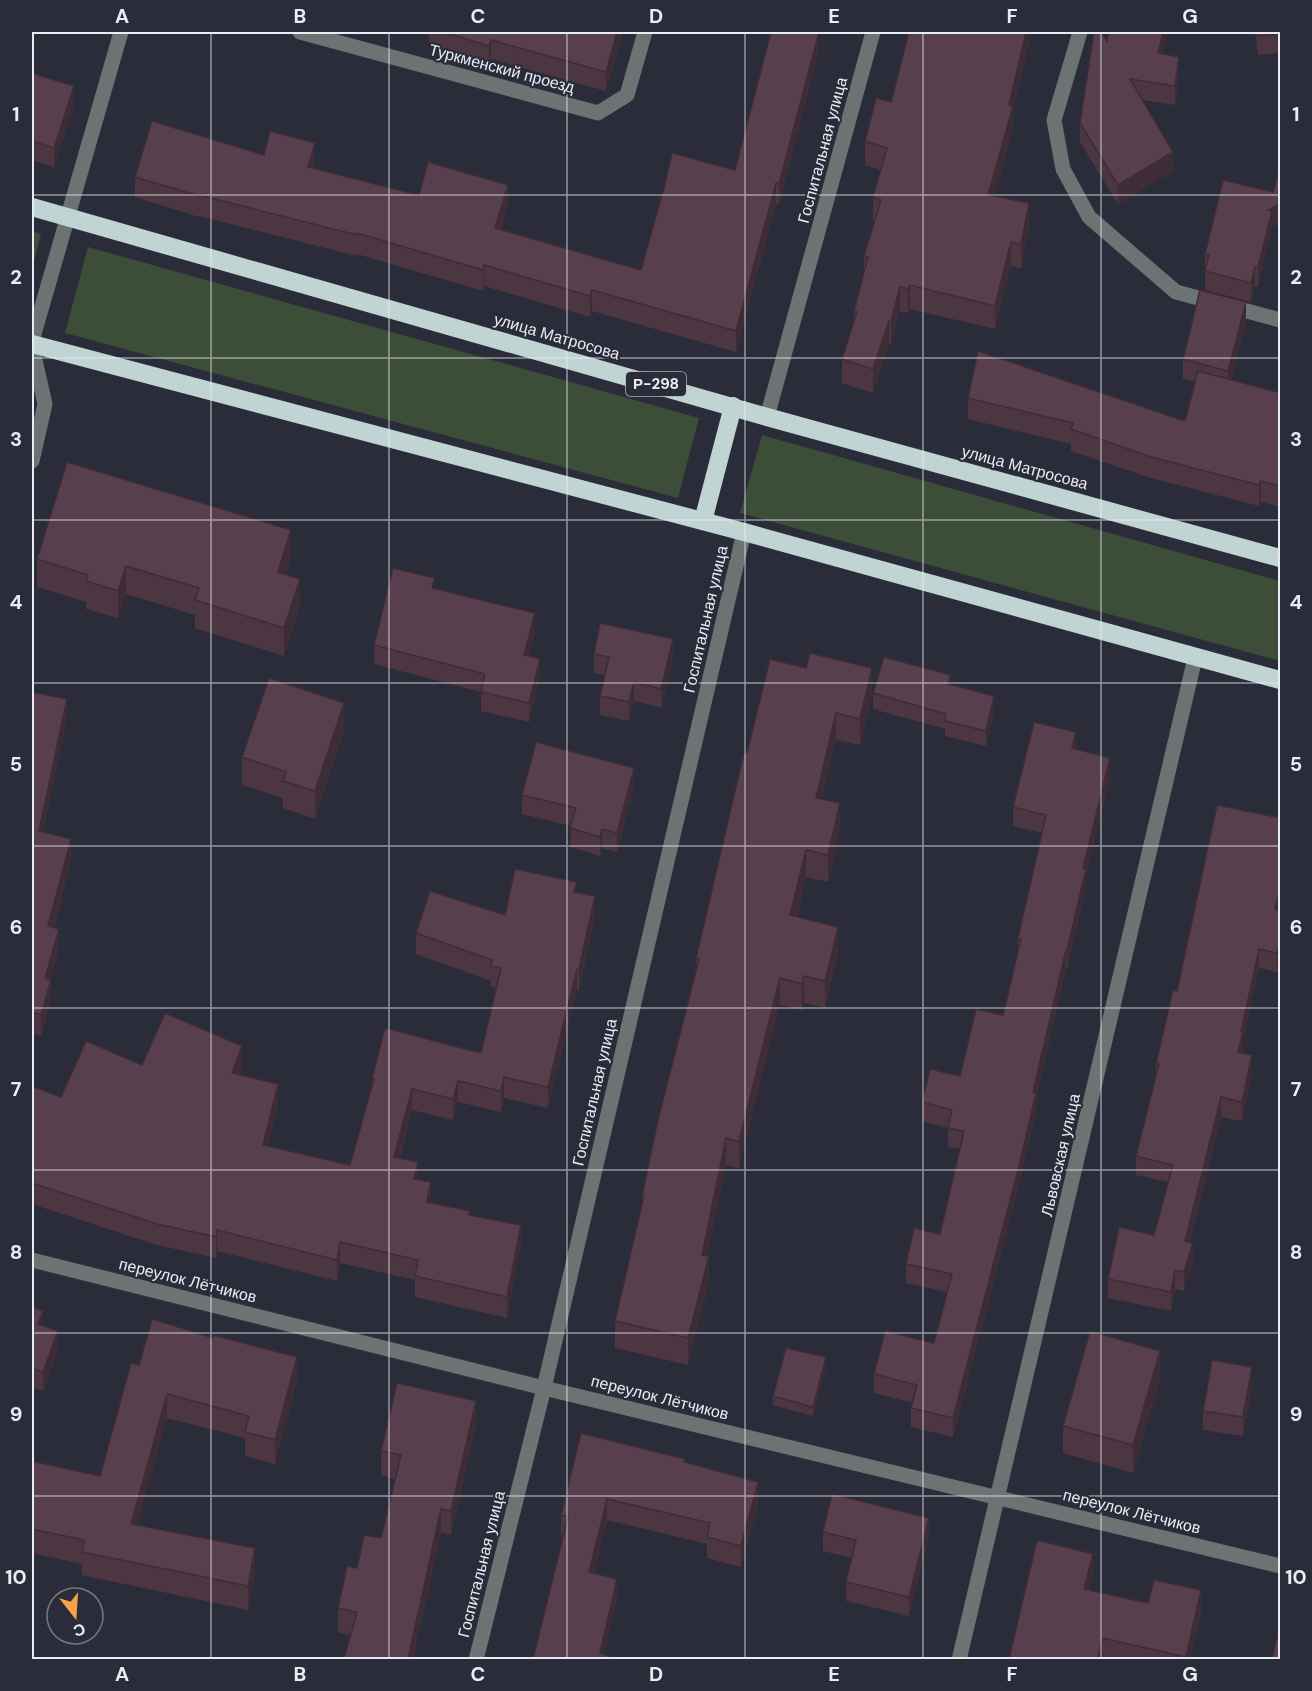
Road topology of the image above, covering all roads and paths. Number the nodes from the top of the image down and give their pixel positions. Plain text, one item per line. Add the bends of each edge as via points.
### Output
1 (121, 32) edge
2 (300, 32) edge
3 (645, 32) edge
4 (873, 32) edge
5 (1080, 32) edge
6 (32, 207) edge
7 (66, 217) junction
8 (1281, 320) edge
9 (32, 344) edge
10 (733, 406) junction
11 (767, 417) junction
12 (32, 461) edge
13 (703, 521) junction
14 (744, 532) junction
15 (1281, 558) edge
16 (1195, 658) junction
17 (1281, 680) edge
18 (32, 1260) edge
19 (544, 1388) junction
20 (999, 1497) junction
21 (1281, 1566) edge
22 (477, 1659) edge
23 (959, 1659) edge

1 - 7 street
2 - 3 street, Туркменский проезд via 598,113 627,95
4 - 11 street, Госпитальная улица
5 - 8 street via 1054,120 1063,169 1089,217 1176,292
6 - 7 highway, улица Матросова / Р-298
7 - 9 street
7 - 10 highway, улица Матросова / Р-298
9 - 12 street via 45,404
9 - 13 highway
10 - 11 highway, улица Матросова / Р-298
10 - 13 highway
11 - 15 highway, улица Матросова / Р-298
13 - 14 highway
14 - 16 highway
14 - 19 street, Госпитальная улица
16 - 17 highway
16 - 20 street, Львовская улица
18 - 19 street, переулок Лётчиков
19 - 20 street, переулок Лётчиков
19 - 22 street, Госпитальная улица
20 - 21 street, переулок Лётчиков
20 - 23 street, Львовская улица

